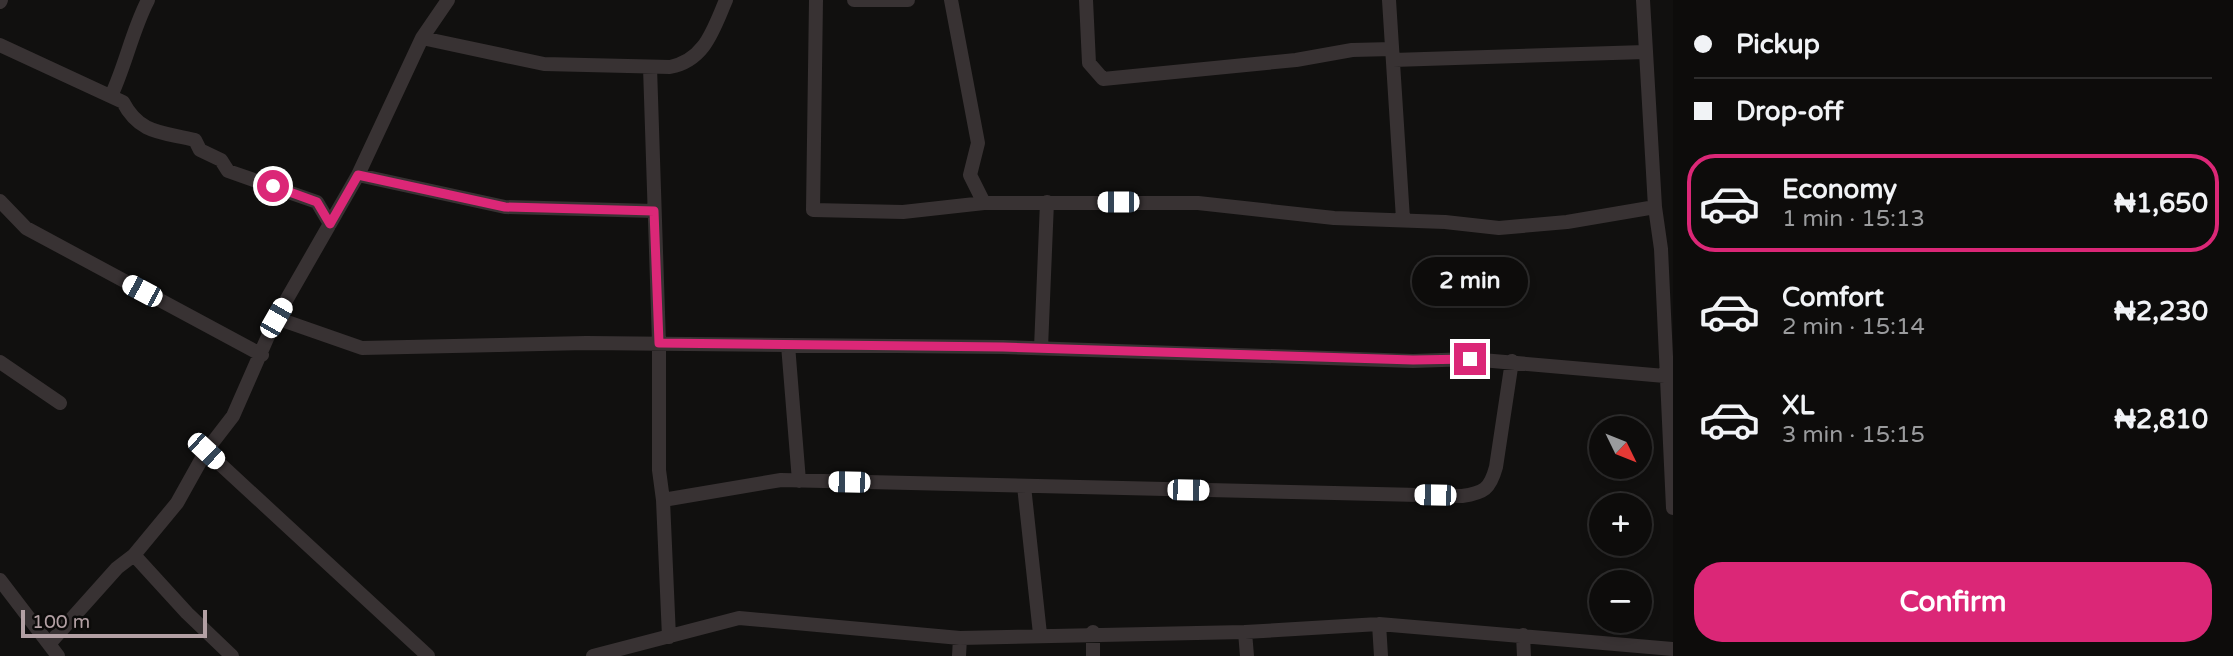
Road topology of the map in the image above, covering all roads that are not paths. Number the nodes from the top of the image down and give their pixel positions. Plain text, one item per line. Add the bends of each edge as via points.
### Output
1 (148, 0) edge
2 (448, 0) edge
3 (726, 0) edge
4 (816, 0) edge
5 (854, 0) edge
6 (908, 0) edge
7 (951, 0) edge
8 (1086, 0) edge
9 (1389, 0) edge
10 (1643, 0) edge
11 (422, 38) junction
12 (0, 45) edge
13 (1645, 52) junction
14 (1392, 55) junction
15 (650, 67) junction
16 (111, 96) junction
17 (358, 175) junction
18 (0, 201) edge
19 (1047, 202) junction
20 (984, 203) junction
21 (1654, 207) junction
22 (654, 211) junction
23 (1403, 219) junction
24 (330, 224) junction
25 (1667, 248) edge
26 (276, 318) junction
27 (659, 343) junction
28 (788, 345) junction
29 (1041, 348) junction
30 (262, 355) junction
31 (0, 362) edge
32 (1512, 362) junction
33 (1665, 376) junction
34 (60, 403) dead end
35 (206, 451) junction
36 (1672, 451) edge
37 (799, 481) junction
38 (1024, 486) junction
39 (663, 500) junction
40 (1673, 508) edge
41 (135, 555) junction
42 (0, 580) edge
43 (1379, 624) junction
44 (1093, 632) junction
45 (1245, 632) junction
46 (1040, 634) junction
47 (1523, 635) junction
48 (669, 636) junction
49 (960, 638) junction
50 (1673, 649) edge
51 (53, 650) edge
52 (232, 656) edge
53 (428, 656) edge
54 (593, 656) edge
55 (960, 656) edge
56 (1093, 656) edge
57 (1247, 656) edge
58 (1381, 656) edge
59 (1524, 656) edge

1 - 16 street
2 - 11 street
3 - 15 street via 698,54 685,64
4 - 20 street via 813,211 903,212
5 - 6 street
7 - 20 street via 978,143 970,175
8 - 14 street via 1089,63 1103,79 1352,50
9 - 14 street
10 - 13 street
11 - 15 street via 530,62
11 - 17 street
12 - 16 street
13 - 14 street
13 - 21 street
14 - 23 street
15 - 22 street
16 - 24 street via 156,134 195,140 200,150 221,160 228,171 317,202
17 - 22 street via 505,207
17 - 24 street
18 - 30 street via 26,228
19 - 20 street
19 - 23 street via 1198,203 1335,218
19 - 29 street
21 - 23 street via 1499,228
21 - 25 street
22 - 27 street
24 - 26 street
25 - 33 street
26 - 27 street via 362,348
26 - 30 street
27 - 28 street
27 - 39 street
28 - 29 street
28 - 37 street
29 - 32 street
30 - 35 street via 233,416
31 - 34 street
32 - 33 street
32 - 38 street via 1496,467 1492,484 1482,494
33 - 36 street
35 - 41 street via 177,503
35 - 53 street
36 - 40 street
37 - 38 street
37 - 39 street
38 - 46 street
39 - 48 street
41 - 51 street via 117,568
41 - 52 street
42 - 51 street
43 - 45 street
43 - 47 street
43 - 58 street
44 - 45 street
44 - 46 street
44 - 56 street
45 - 57 street
46 - 49 street
47 - 50 street
47 - 59 street
48 - 49 street via 739,618
48 - 54 street
49 - 55 street

